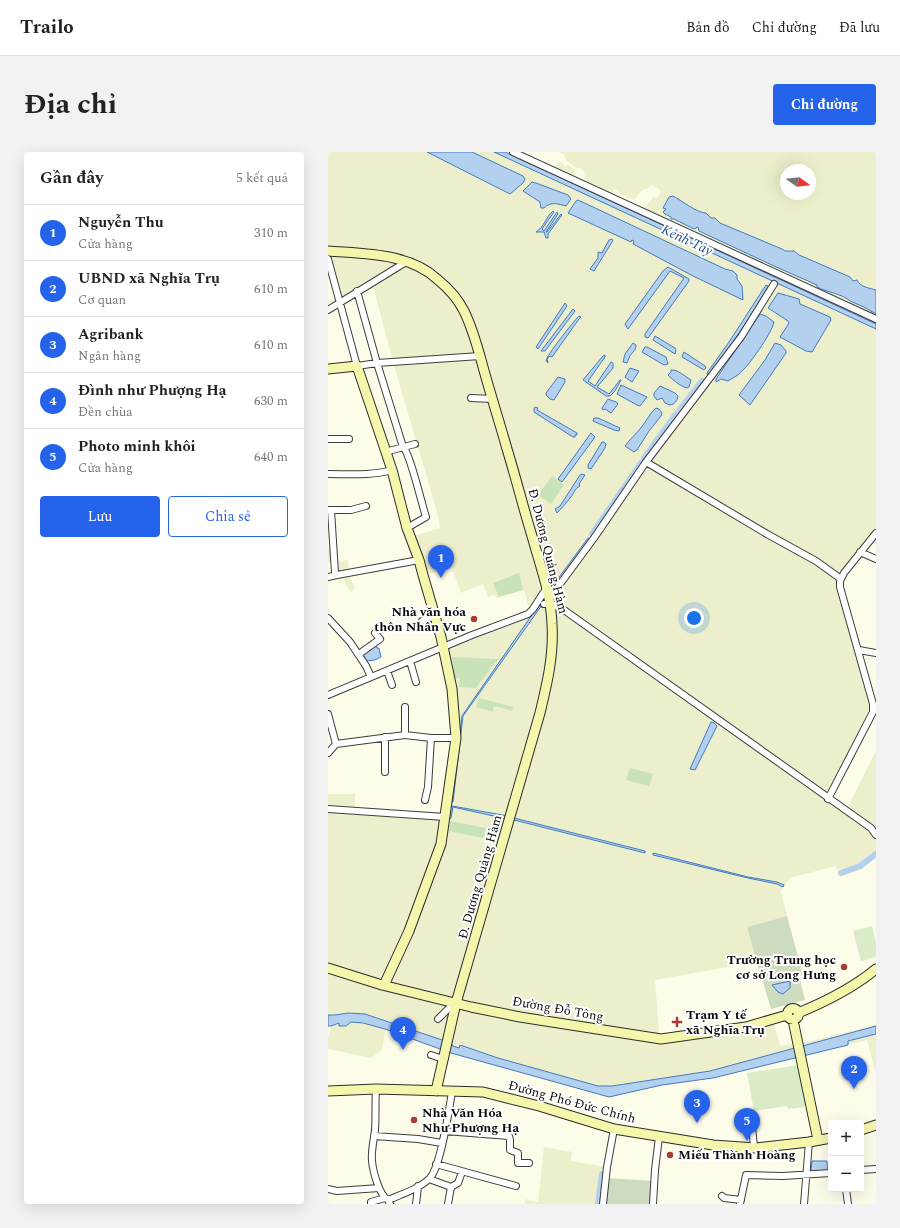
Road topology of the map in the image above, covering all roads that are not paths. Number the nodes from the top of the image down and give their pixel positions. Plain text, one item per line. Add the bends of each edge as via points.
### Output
1 (513, 152) edge
2 (328, 251) edge
3 (328, 259) edge
4 (406, 262) junction
5 (330, 276) edge
6 (774, 284) dead end
7 (357, 291) junction
8 (340, 302) junction
9 (328, 310) edge
10 (876, 319) edge
11 (480, 356) junction
12 (377, 363) junction
13 (357, 366) junction
14 (328, 369) edge
15 (471, 398) dead end
16 (493, 399) junction
17 (328, 438) edge
18 (349, 439) dead end
19 (415, 444) dead end
20 (404, 448) junction
21 (385, 452) junction
22 (646, 462) junction
23 (392, 470) junction
24 (328, 474) edge
25 (366, 506) dead end
26 (330, 510) edge
27 (407, 528) junction
28 (876, 532) edge
29 (860, 552) junction
30 (876, 559) edge
31 (419, 560) junction
32 (336, 575) junction
33 (328, 577) edge
34 (841, 579) junction
35 (546, 589) junction
36 (547, 602) junction
37 (437, 614) junction
38 (328, 618) edge
39 (422, 621) dead end
40 (375, 633) dead end
41 (443, 648) junction
42 (858, 650) junction
43 (876, 653) edge
44 (358, 654) junction
45 (410, 661) junction
46 (387, 671) junction
47 (371, 677) junction
48 (416, 682) dead end
49 (392, 685) dead end
50 (328, 688) edge
51 (330, 695) edge
52 (405, 707) dead end
53 (328, 714) edge
54 (405, 735) junction
55 (385, 737) junction
56 (431, 738) junction
57 (456, 738) junction
58 (336, 744) junction
59 (328, 753) edge
60 (385, 772) dead end
61 (828, 799) junction
62 (425, 800) dead end
63 (328, 809) edge
64 (445, 817) junction
65 (876, 835) edge
66 (328, 968) edge
67 (876, 969) edge
68 (382, 985) junction
69 (455, 1003) junction
70 (793, 1016) junction
71 (438, 1019) dead end
72 (430, 1055) dead end
73 (444, 1057) junction
74 (376, 1089) junction
75 (328, 1091) edge
76 (436, 1092) junction
77 (452, 1092) junction
78 (751, 1116) dead end
79 (876, 1125) edge
80 (614, 1129) junction
81 (864, 1129) edge
82 (445, 1131) junction
83 (374, 1136) junction
84 (659, 1137) junction
85 (828, 1139) edge
86 (814, 1141) junction
87 (442, 1143) junction
88 (754, 1147) junction
89 (529, 1163) dead end
90 (436, 1164) junction
91 (876, 1169) edge
92 (864, 1170) edge
93 (462, 1172) junction
94 (828, 1173) edge
95 (808, 1174) junction
96 (429, 1179) junction
97 (418, 1186) junction
98 (516, 1186) dead end
99 (451, 1187) junction
100 (379, 1188) junction
101 (328, 1189) edge
102 (846, 1192) edge
103 (722, 1196) dead end
104 (388, 1201) edge
105 (740, 1202) edge
106 (371, 1204) edge
107 (416, 1204) edge
108 (448, 1204) edge
109 (603, 1204) edge
110 (653, 1204) edge
111 (804, 1204) edge
112 (848, 1204) edge

1 - 10 street
2 - 4 main road, Đ. Dương Quảng Hàm via 390,257
3 - 5 street
4 - 7 street
4 - 11 main road, Đ. Dương Quảng Hàm via 437,278 453,295 471,327
5 - 8 street
6 - 22 street via 741,336
7 - 8 street
7 - 12 street
8 - 9 street
8 - 13 street
11 - 12 street
11 - 16 main road, Đ. Dương Quảng Hàm
12 - 13 street
12 - 20 street
13 - 14 main road
13 - 21 main road
15 - 16 street
16 - 35 main road, Đ. Dương Quảng Hàm
17 - 18 street
19 - 20 street
20 - 21 street
20 - 27 street via 410,460 426,517
21 - 23 main road
22 - 34 street via 816,561
22 - 36 street
23 - 24 street via 362,474
23 - 27 main road
25 - 26 street via 351,510
26 - 32 street
27 - 31 main road
28 - 29 street
29 - 30 street
29 - 34 street
31 - 32 street
31 - 37 main road
32 - 33 street
34 - 42 street via 840,587 845,608
35 - 36 main road, Đ. Dương Quảng Hàm
35 - 41 street via 528,614
36 - 61 street via 564,610
36 - 69 main road, Đ. Dương Quảng Hàm via 552,624 550,670 507,831
37 - 39 street
37 - 41 main road via 444,636
38 - 44 street
40 - 44 street via 380,640
41 - 45 street
41 - 57 main road via 452,689
42 - 43 street
42 - 61 street via 873,712
44 - 47 street
45 - 46 street
45 - 48 street
46 - 47 street
46 - 49 street
47 - 51 street
50 - 51 street
52 - 54 street
53 - 58 street
54 - 55 street
54 - 56 street
55 - 58 street
55 - 60 street
56 - 57 street
56 - 62 street
57 - 64 main road
58 - 59 street
61 - 65 street via 871,828
63 - 64 street
64 - 68 main road via 441,844 432,870 409,931
66 - 68 main road, Đường Đỗ Tông
67 - 70 main road, Đường Đỗ Tông via 829,1000
68 - 69 main road, Đường Đỗ Tông
69 - 70 main road, Đường Đỗ Tông via 520,1017 661,1040 746,1027
69 - 71 street
69 - 73 main road, Đ. Dương Quảng Hàm
70 - 86 main road via 803,1061
72 - 73 street
73 - 76 main road, Đ. Dương Quảng Hàm
74 - 75 main road, Đường Phó Đức Chính
74 - 76 main road, Đường Phó Đức Chính
74 - 83 street
76 - 77 main road, Đường Phó Đức Chính
77 - 80 main road, Đường Phó Đức Chính via 483,1092
77 - 82 street
78 - 88 street
79 - 81 main road
80 - 84 main road, Đường Phó Đức Chính
80 - 109 street
82 - 87 street
82 - 89 street via 509,1136 510,1150 518,1153 518,1163
83 - 87 street
83 - 100 street via 372,1161
84 - 88 main road, Đường Phó Đức Chính via 713,1145
84 - 110 street via 654,1170
85 - 86 main road, Đường Phó Đức Chính
86 - 88 main road, Đường Phó Đức Chính
86 - 95 street
87 - 90 street
90 - 93 street
90 - 96 street
91 - 92 street
93 - 98 street
93 - 99 street via 458,1183
94 - 95 street
95 - 105 street via 746,1175
95 - 111 street
96 - 97 street
96 - 99 street
97 - 104 street
97 - 107 street
99 - 108 street
100 - 101 street via 338,1191
100 - 104 street
102 - 112 street
103 - 105 street
104 - 106 street

